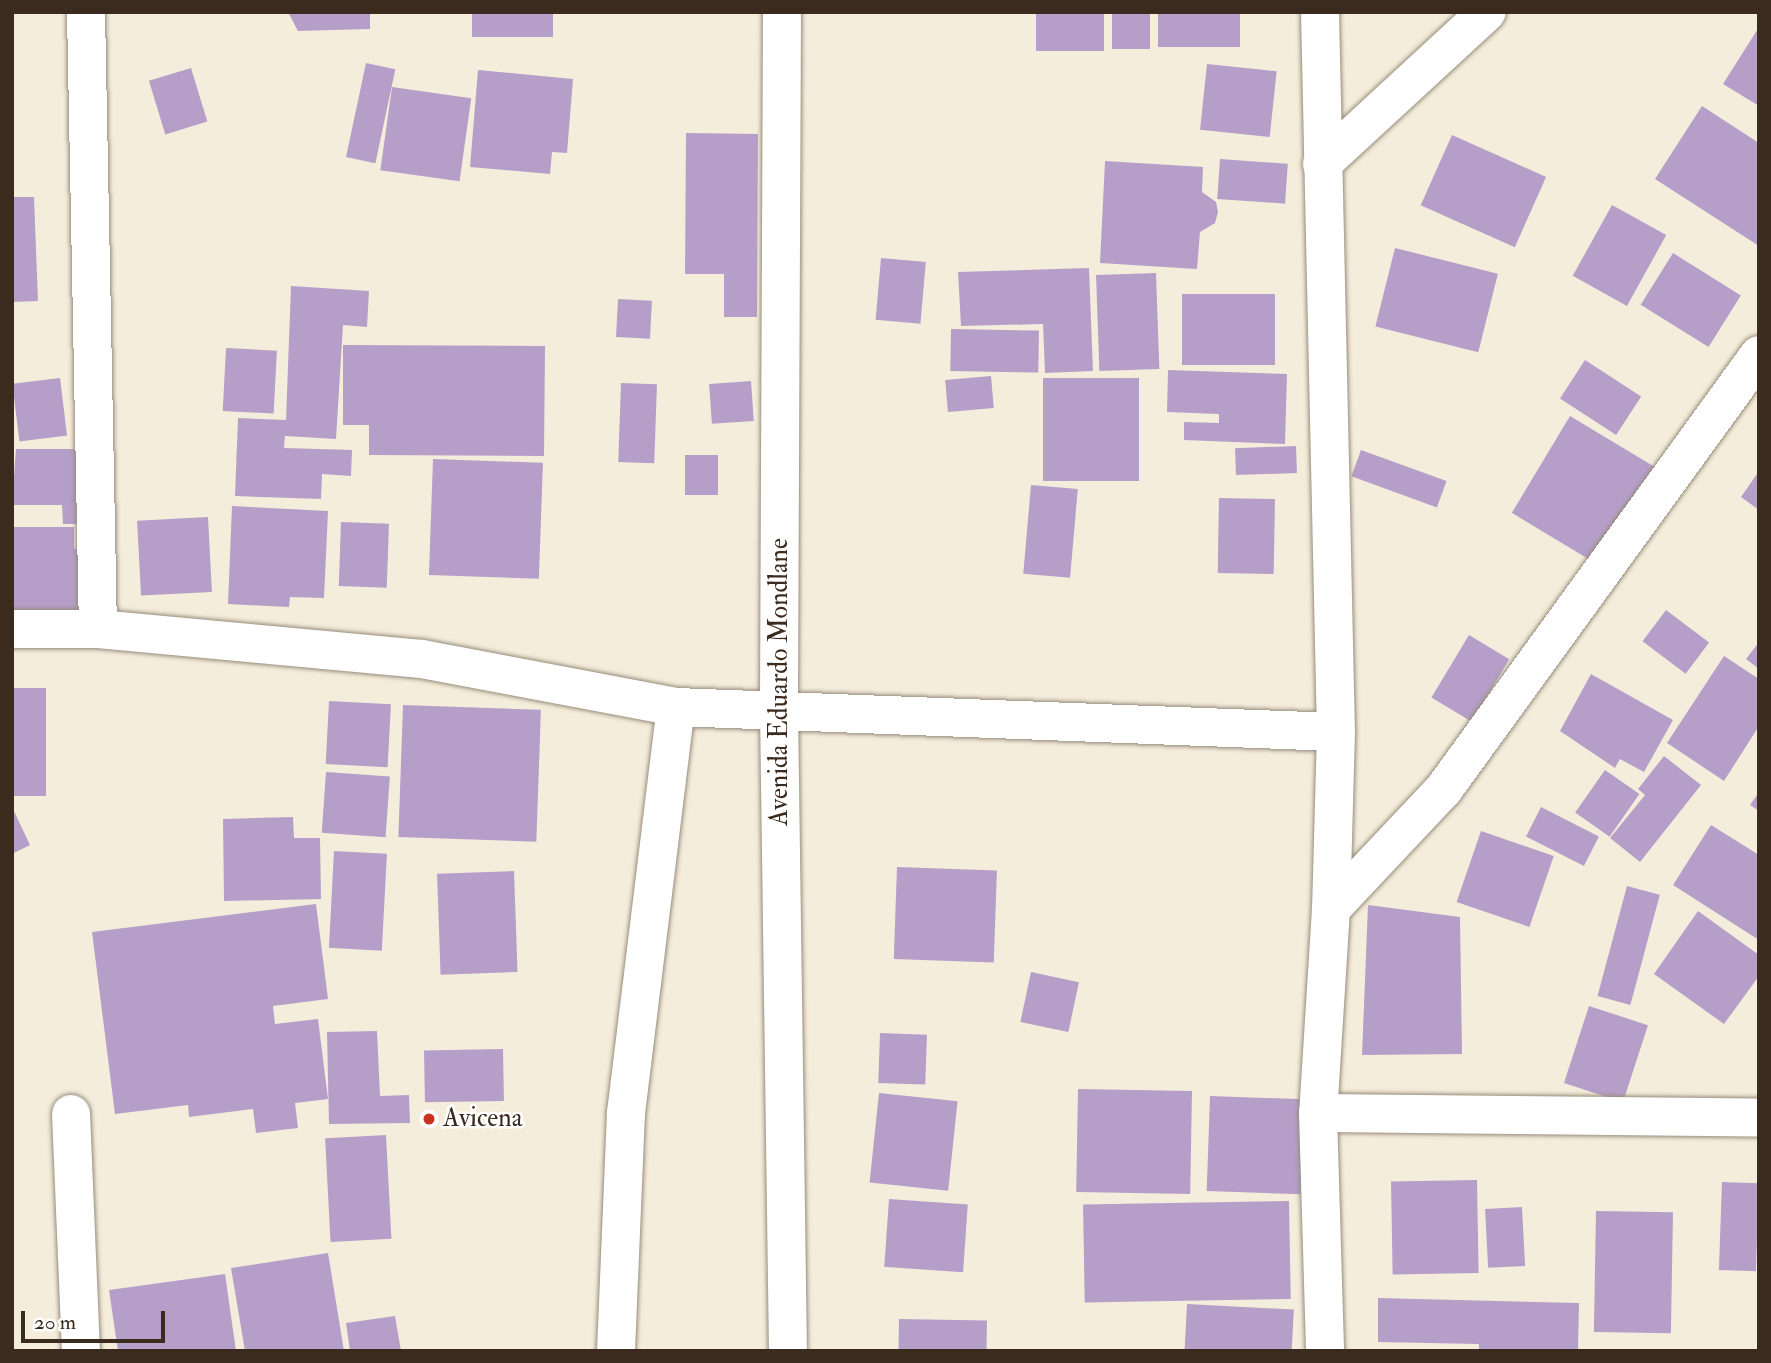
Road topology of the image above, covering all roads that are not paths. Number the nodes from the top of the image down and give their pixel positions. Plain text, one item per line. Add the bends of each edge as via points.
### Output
1 (86, 12) edge
2 (782, 12) edge
3 (1320, 12) edge
4 (1487, 12) edge
5 (1322, 164) junction
6 (1759, 355) edge
7 (12, 629) edge
8 (98, 629) junction
9 (676, 707) junction
10 (779, 710) junction
11 (1336, 732) junction
12 (1331, 909) junction
13 (1318, 1113) junction
14 (71, 1114) dead end
15 (1757, 1116) edge
16 (80, 1351) edge
17 (616, 1351) edge
18 (788, 1351) edge
19 (1325, 1351) edge

1 - 8 street
2 - 10 street, Avenida Eduardo Mondlane
3 - 5 street
4 - 5 street
5 - 11 street
6 - 12 street via 1444,789
7 - 8 street
8 - 9 street via 422,659
9 - 10 street
9 - 17 street via 626,1113
10 - 11 street
10 - 18 street, Avenida Eduardo Mondlane
11 - 12 street
12 - 13 street
13 - 15 street
13 - 19 street
14 - 16 street

